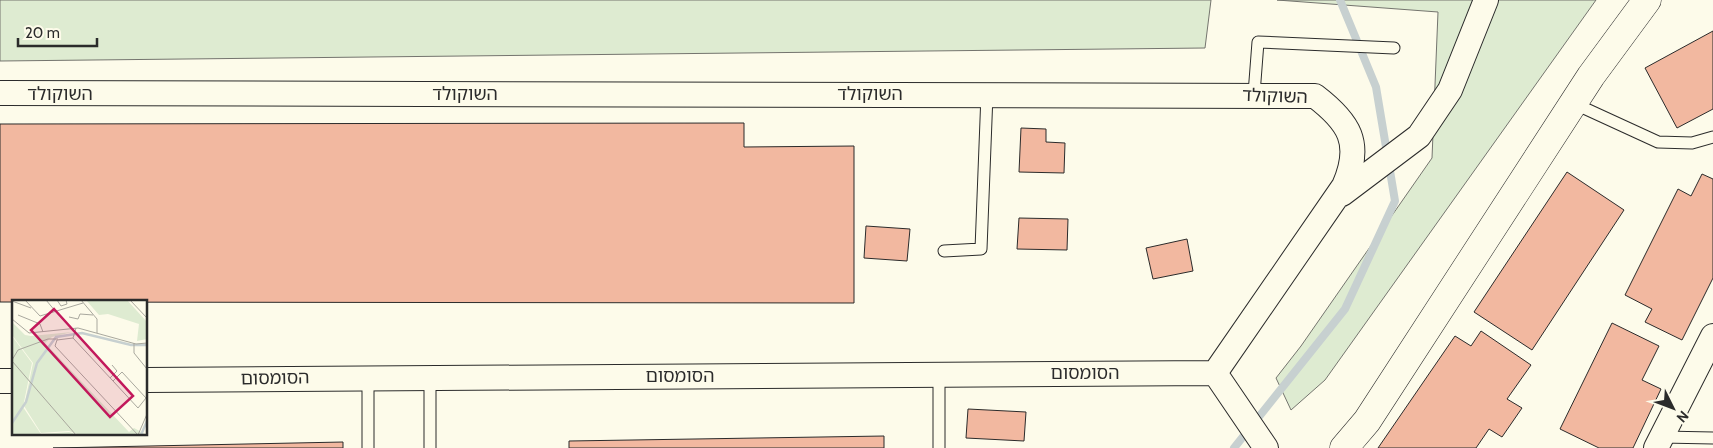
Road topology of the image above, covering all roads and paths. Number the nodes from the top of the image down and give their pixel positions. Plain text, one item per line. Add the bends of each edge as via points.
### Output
1 (1486, 0) edge
2 (1647, 0) edge
3 (1394, 48) dead end
4 (0, 94) edge
5 (987, 94) junction
6 (1254, 94) junction
7 (1573, 103) junction
8 (1713, 137) edge
9 (1335, 199) junction
10 (944, 251) dead end
11 (1713, 336) edge
12 (1215, 373) junction
13 (939, 374) junction
14 (368, 377) junction
15 (430, 377) junction
16 (148, 380) edge
17 (1713, 438) edge
18 (1659, 443) edge
19 (368, 448) edge
20 (430, 448) edge
21 (939, 448) edge
22 (1266, 448) edge
23 (1344, 448) edge

1 - 9 street via 1450,90 1419,136
2 - 7 street
3 - 6 lane via 1258,42
4 - 5 street, השוקולד
5 - 6 street, השוקולד
5 - 10 lane via 981,249
6 - 9 street, השוקולד via 1315,96 1333,110 1347,128 1353,146 1352,169
7 - 8 lane via 1658,142 1692,143
7 - 23 street via 1366,422
9 - 12 street, השוקולד
11 - 18 street
12 - 13 street, הסומסום
12 - 22 street
13 - 15 street, הסומסום
13 - 21 lane
14 - 15 street, הסומסום
14 - 16 street, הסומסום
14 - 19 lane
15 - 20 lane
17 - 18 lane

